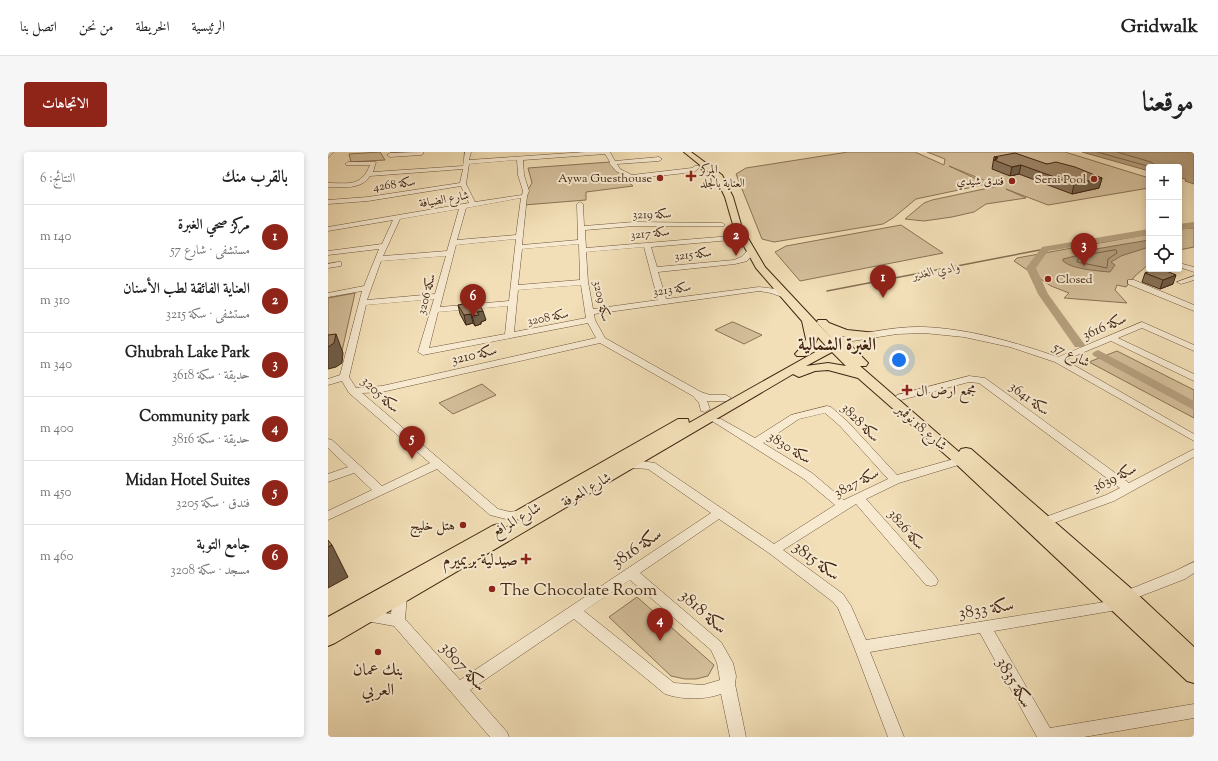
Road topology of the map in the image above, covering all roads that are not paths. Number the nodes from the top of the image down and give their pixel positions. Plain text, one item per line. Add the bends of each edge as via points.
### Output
1 (331, 152) edge
2 (421, 152) edge
3 (468, 152) edge
4 (607, 152) edge
5 (687, 152) edge
6 (692, 152) edge
7 (698, 152) edge
8 (559, 154) edge
9 (390, 155) dead end
10 (536, 155) edge
11 (328, 156) edge
12 (520, 158) junction
13 (418, 159) dead end
14 (659, 159) dead end
15 (704, 160) junction
16 (612, 163) junction
17 (348, 164) dead end
18 (467, 165) junction
19 (697, 168) dead end
20 (370, 174) junction
21 (463, 184) junction
22 (328, 185) edge
23 (386, 188) dead end
24 (524, 196) junction
25 (368, 199) junction
26 (328, 202) edge
27 (580, 204) dead end
28 (473, 205) junction
29 (462, 206) junction
30 (397, 218) junction
31 (722, 225) dead end
32 (582, 228) junction
33 (738, 228) junction
34 (328, 229) edge
35 (669, 234) junction
36 (520, 237) junction
37 (720, 239) junction
38 (745, 242) junction
39 (453, 243) junction
40 (647, 245) junction
41 (384, 246) junction
42 (582, 246) junction
43 (519, 247) junction
44 (751, 252) junction
45 (328, 253) edge
46 (450, 253) junction
47 (379, 259) junction
48 (735, 262) junction
49 (338, 264) dead end
50 (328, 266) edge
51 (1182, 266) edge
52 (762, 268) junction
53 (654, 270) junction
54 (1194, 270) edge
55 (1194, 278) edge
56 (770, 280) junction
57 (584, 282) junction
58 (1131, 282) dead end
59 (1181, 282) dead end
60 (368, 288) junction
61 (514, 288) junction
62 (759, 289) junction
63 (328, 295) edge
64 (438, 296) junction
65 (785, 296) junction
66 (664, 302) junction
67 (362, 303) junction
68 (512, 303) junction
69 (1194, 308) edge
70 (434, 310) junction
71 (590, 316) junction
72 (805, 316) junction
73 (822, 322) junction
74 (924, 330) junction
75 (872, 335) junction
76 (508, 336) junction
77 (1111, 338) junction
78 (1194, 339) edge
79 (601, 340) junction
80 (837, 344) junction
81 (1183, 344) junction
82 (1194, 348) edge
83 (423, 352) joint
84 (1058, 360) junction
85 (798, 361) junction
86 (847, 362) junction
87 (863, 376) junction
88 (328, 377) edge
89 (344, 377) junction
90 (1194, 378) edge
91 (328, 382) edge
92 (353, 391) junction
93 (697, 394) junction
94 (901, 397) junction
95 (726, 398) junction
96 (705, 409) junction
97 (717, 421) junction
98 (1194, 438) edge
99 (328, 442) edge
100 (755, 443) junction
101 (655, 449) junction
102 (1194, 452) edge
103 (962, 461) junction
104 (438, 464) junction
105 (625, 466) junction
106 (651, 466) junction
107 (355, 468) junction
108 (328, 478) edge
109 (895, 480) junction
110 (1128, 488) junction
111 (380, 491) junction
112 (858, 498) junction
113 (843, 505) junction
114 (494, 512) junction
115 (527, 513) junction
116 (719, 513) junction
117 (328, 516) edge
118 (1044, 522) junction
119 (491, 534) junction
120 (774, 550) junction
121 (1194, 567) edge
122 (631, 573) junction
123 (931, 582) dead end
124 (400, 596) junction
125 (1122, 601) junction
126 (574, 612) junction
127 (366, 616) junction
128 (398, 621) junction
129 (328, 626) edge
130 (984, 627) junction
131 (328, 638) edge
132 (861, 647) junction
133 (1194, 658) edge
134 (1194, 675) edge
135 (726, 684) junction
136 (458, 689) junction
137 (1194, 711) edge
138 (501, 737) edge
139 (738, 737) edge
140 (896, 737) edge
141 (1046, 737) edge

1 - 11 street
2 - 9 street
2 - 13 street
3 - 18 street
4 - 8 street
4 - 16 street
5 - 33 main road, شارع 18 نوفمبر via 718,177 729,197
6 - 15 main road, شارع 18 نوفمبر
7 - 15 main road
8 - 10 street
10 - 12 street
12 - 18 street
12 - 24 street via 521,175 526,191
14 - 16 street
15 - 73 main road, شارع 18 نوفمبر via 719,172 731,187 749,236 763,260
16 - 19 street via 618,170 631,177
17 - 20 street via 374,163
18 - 20 street
18 - 21 street
20 - 22 street via 361,183
21 - 25 street, سكة 4268
21 - 28 street
23 - 25 street
24 - 28 street, شارع الضيافة
24 - 36 street, سكة 3208
25 - 26 street, سكة 4268
27 - 32 street, سكة 3209
28 - 29 street, شارع الضيافة
29 - 30 street, شارع الضيافة
29 - 39 street, سكة 3206
30 - 34 street, شارع الضيافة
30 - 41 street, سكة 3205
31 - 35 street, سكة 3219
32 - 35 street, سكة 3219 via 634,224
32 - 42 street, سكة 3209
33 - 37 street, سكة 3217 via 732,236
33 - 38 main road, شارع 18 نوفمبر
35 - 37 street, سكة 3217
35 - 40 street, سكة 3217
36 - 39 street
36 - 43 street, سكة 3208
37 - 38 street, سكة 3217 via 731,238
38 - 44 main road, شارع 18 نوفمبر
39 - 46 street, سكة 3206
40 - 42 street, سكة 3217
40 - 53 street
41 - 45 street
41 - 47 street, سكة 3205
42 - 43 street
42 - 57 street, سكة 3209
43 - 61 street, سكة 3208
44 - 48 street, سكة 3215 via 744,259
44 - 52 main road, شارع 18 نوفمبر
46 - 47 street
46 - 64 street, سكة 3206
47 - 60 street, سكة 3205
48 - 52 street, سكة 3215
48 - 53 street, سكة 3215
49 - 50 street
51 - 54 street
52 - 56 main road, شارع 18 نوفمبر
53 - 66 street
55 - 59 street
56 - 62 street
56 - 65 main road, شارع 18 نوفمبر
57 - 61 street
57 - 71 street, سكة 3209
58 - 69 street
60 - 63 street
60 - 67 street, سكة 3205
61 - 68 street, سكة 3208
62 - 65 street, سكة 3213
62 - 66 street, سكة 3213
64 - 67 street
64 - 70 street, سكة 3206
65 - 72 main road, شارع 18 نوفمبر
66 - 71 street, سكة 3213
67 - 89 street, سكة 3205
68 - 70 street
68 - 76 street, سكة 3208
70 - 83 street, سكة 3206
71 - 76 street, سكة 3208
71 - 79 street, سكة 3209
72 - 80 main road, شارع 18 نوفمبر
72 - 85 main road via 813,337
73 - 75 main road via 845,333
73 - 80 main road, شارع 18 نوفمبر
74 - 75 street, شارع 57
74 - 80 street, شارع 57
74 - 84 street, شارع 57 via 964,334 1013,344
75 - 80 street, شارع 57
76 - 83 street, سكة 3208
77 - 81 street, سكة 3616 via 1142,325
77 - 84 street, سكة 3616
77 - 90 street
78 - 81 street
79 - 92 street, سكة 3210 via 382,389
79 - 93 street, سكة 3209
80 - 85 main road, شارع المعرفة
80 - 86 main road, شارع 18 نوفمبر
80 - 94 main road, شارع 18 نوفمبر
81 - 82 street, سكة 3616
84 - 98 street, شارع 57
85 - 86 main road via 838,359
85 - 95 main road, شارع المرافع
85 - 101 main road, شارع المعرفة
86 - 87 main road, شارع 18 نوفمبر
87 - 97 main road via 838,367 814,366 775,385
87 - 103 main road, شارع 18 نوفمبر
88 - 89 street
89 - 91 street
89 - 92 street, سكة 3205
92 - 104 street, سكة 3205
93 - 95 street, سكة 3209 via 710,398
93 - 96 street
94 - 110 street, سكة 3641 via 969,379 982,380
94 - 118 main road, شارع 18 نوفمبر
95 - 96 main road, شارع المرافع
96 - 115 main road, شارع المرافع
97 - 100 street, سكة 3830
97 - 101 main road via 678,443
99 - 107 street
100 - 109 street, سكة 3828 via 796,417 827,409
100 - 113 street, سكة 3830 via 808,476
101 - 105 main road, شارع المعرفة
101 - 106 street via 649,458
102 - 110 street, سكة 3639
103 - 109 street, سكة 3827
103 - 125 main road, شارع 18 نوفمبر
104 - 111 street
104 - 114 street, سكة 3205
105 - 106 street
105 - 124 main road, شارع المعرفة
106 - 116 street, سكة 3815
107 - 108 street
107 - 111 street
109 - 112 street, سكة 3827
110 - 118 street, سكة 3639 via 1110,498
111 - 117 street
112 - 113 street, سكة 3827
112 - 123 street, سكة 3826
113 - 120 street, سكة 3827
114 - 115 street via 510,516
114 - 119 street
115 - 119 main road, شارع المرافع
116 - 120 street, سكة 3815
116 - 122 street, سكة 3816
118 - 125 main road, شارع 18 نوفمبر
119 - 129 main road, شارع المرافع
120 - 132 street, سكة 3815 via 838,598 844,606
121 - 125 street, سكة 3833
122 - 126 street, سكة 3816
122 - 135 street, سكة 3818 via 716,646 725,663 728,676
124 - 127 main road, شارع المعرفة
124 - 128 street
125 - 130 street, سكة 3833
125 - 133 main road, شارع 18 نوفمبر
125 - 134 main road, شارع 18 نوفمبر
126 - 135 street via 670,689 703,692
126 - 136 street, سكة 3816
127 - 128 street
127 - 131 main road, شارع المعرفة
128 - 136 street, سكة 3807
130 - 132 street, سكة 3833
130 - 141 street, سكة 3835
132 - 140 street, سكة 3815
135 - 139 street, سكة 3818
136 - 138 street, سكة 3807
137 - 141 street, سكة 3835

